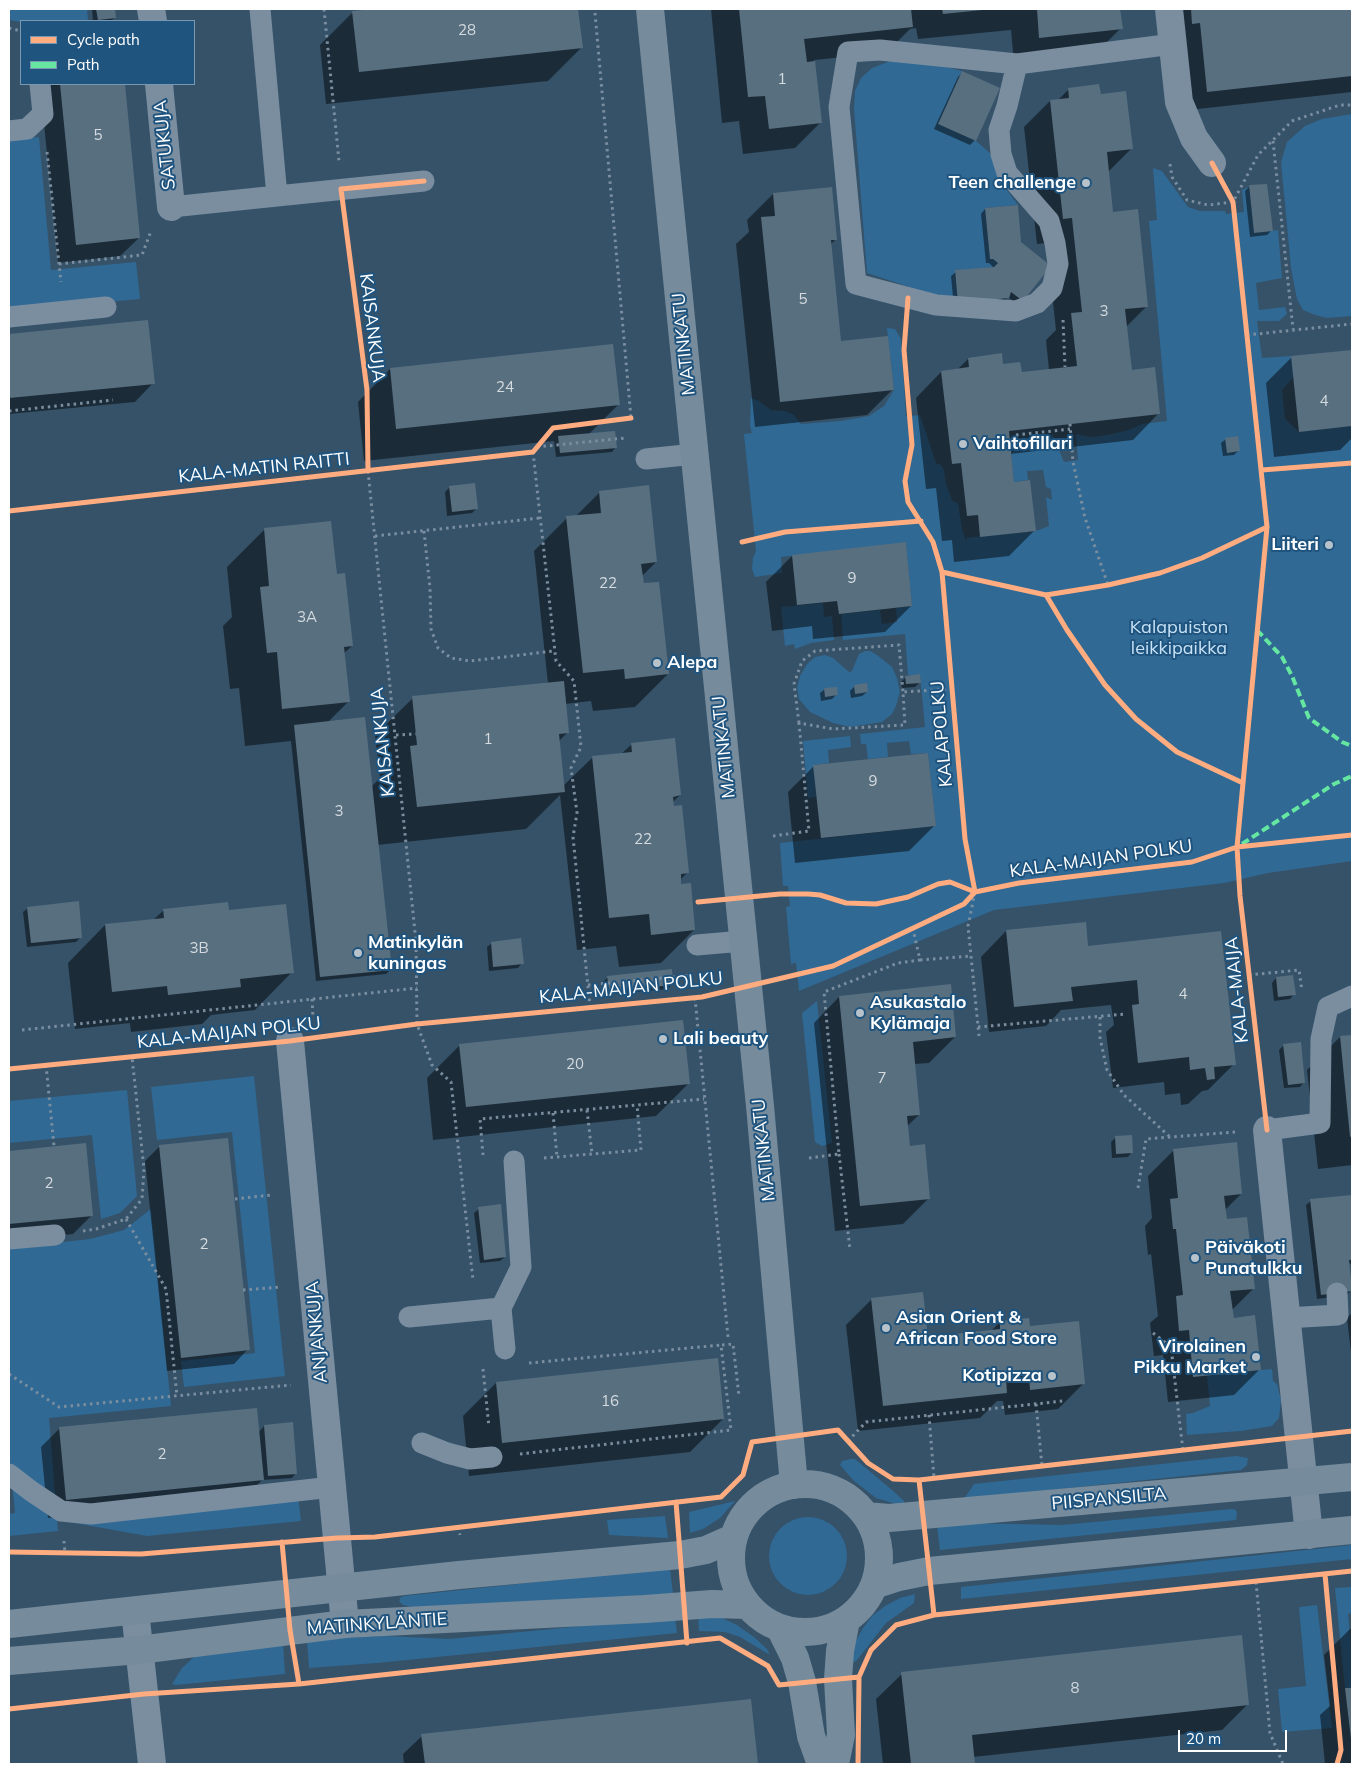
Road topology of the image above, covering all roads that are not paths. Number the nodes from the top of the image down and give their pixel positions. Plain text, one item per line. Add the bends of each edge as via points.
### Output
1 (260, 9) edge
2 (650, 9) edge
3 (1169, 9) edge
4 (1173, 44) junction
5 (1017, 64) junction
6 (40, 85) edge
7 (159, 85) edge
8 (9, 131) edge
9 (1212, 163) road end
10 (424, 181) dead end
11 (277, 196) junction
12 (171, 207) joint
13 (106, 307) dead end
14 (9, 317) edge
15 (695, 454) junction
16 (646, 459) dead end
17 (743, 941) junction
18 (697, 945) dead end
19 (1352, 996) edge
20 (290, 1041) dead end
21 (1267, 1130) joint
22 (514, 1161) road end
23 (55, 1236) road end
24 (9, 1239) edge
25 (1337, 1293) dead end
26 (501, 1308) junction
27 (409, 1317) dead end
28 (1286, 1318) junction
29 (505, 1349) dead end
30 (422, 1443) dead end
31 (492, 1457) road end
32 (9, 1474) edge
33 (1352, 1476) edge
34 (1303, 1482) junction
35 (794, 1485) junction
36 (332, 1487) junction
37 (866, 1516) junction
38 (1352, 1530) edge
39 (1309, 1535) junction
40 (733, 1538) junction
41 (874, 1585) junction
42 (341, 1588) junction
43 (747, 1605) junction
44 (135, 1611) junction
45 (846, 1620) junction
46 (9, 1624) edge
47 (345, 1624) junction
48 (780, 1628) junction
49 (139, 1650) junction
50 (9, 1661) edge
51 (152, 1764) edge
52 (821, 1764) edge
53 (835, 1764) edge

1 - 11 lane
2 - 15 main road, MATINKATU
3 - 4 street
4 - 5 lane
4 - 9 street via 1179,102 1194,138
5 - 5 lane via 880,50 848,52 839,106 856,284 936,305 1016,311 1037,303 1052,288 1058,264 1049,221 1007,173 1001,154 999,130
6 - 8 lane via 43,114 27,129
7 - 12 street, SATUKUJA
10 - 11 lane
11 - 12 lane
13 - 14 lane
15 - 16 lane
15 - 17 main road, MATINKATU
17 - 18 lane
17 - 35 main road, MATINKATU
19 - 21 lane via 1328,1008 1321,1039 1320,1123
20 - 36 street, ANJANKUJA
21 - 28 street
22 - 26 lane via 521,1267
23 - 24 lane
25 - 28 lane via 1338,1315
26 - 27 lane
26 - 29 lane
28 - 34 street
30 - 31 lane via 470,1459
32 - 36 lane via 62,1510 91,1514
33 - 34 main road, PIISPANSILTA
34 - 37 main road, PIISPANSILTA via 890,1518
34 - 39 street
35 - 37 main road via 807,1484 834,1490
35 - 40 main road via 771,1493 751,1508
36 - 42 street, ANJANKUJA
37 - 41 main road via 873,1529 879,1557
38 - 39 main road
39 - 41 main road via 930,1571
40 - 42 main road, MATINKYLÄNTIE via 706,1550 680,1555
40 - 43 main road via 732,1572
41 - 45 main road via 867,1598
42 - 44 main road, MATINKYLÄNTIE
42 - 47 street, ANJANKUJA
43 - 47 main road, MATINKYLÄNTIE via 712,1604
43 - 48 main road via 768,1623
44 - 46 main road, MATINKYLÄNTIE
44 - 49 street
45 - 48 main road via 814,1632
45 - 53 main road via 838,1679 842,1735
47 - 49 main road, MATINKYLÄNTIE
48 - 52 main road via 795,1658 811,1736
49 - 50 main road, MATINKYLÄNTIE
49 - 51 street

